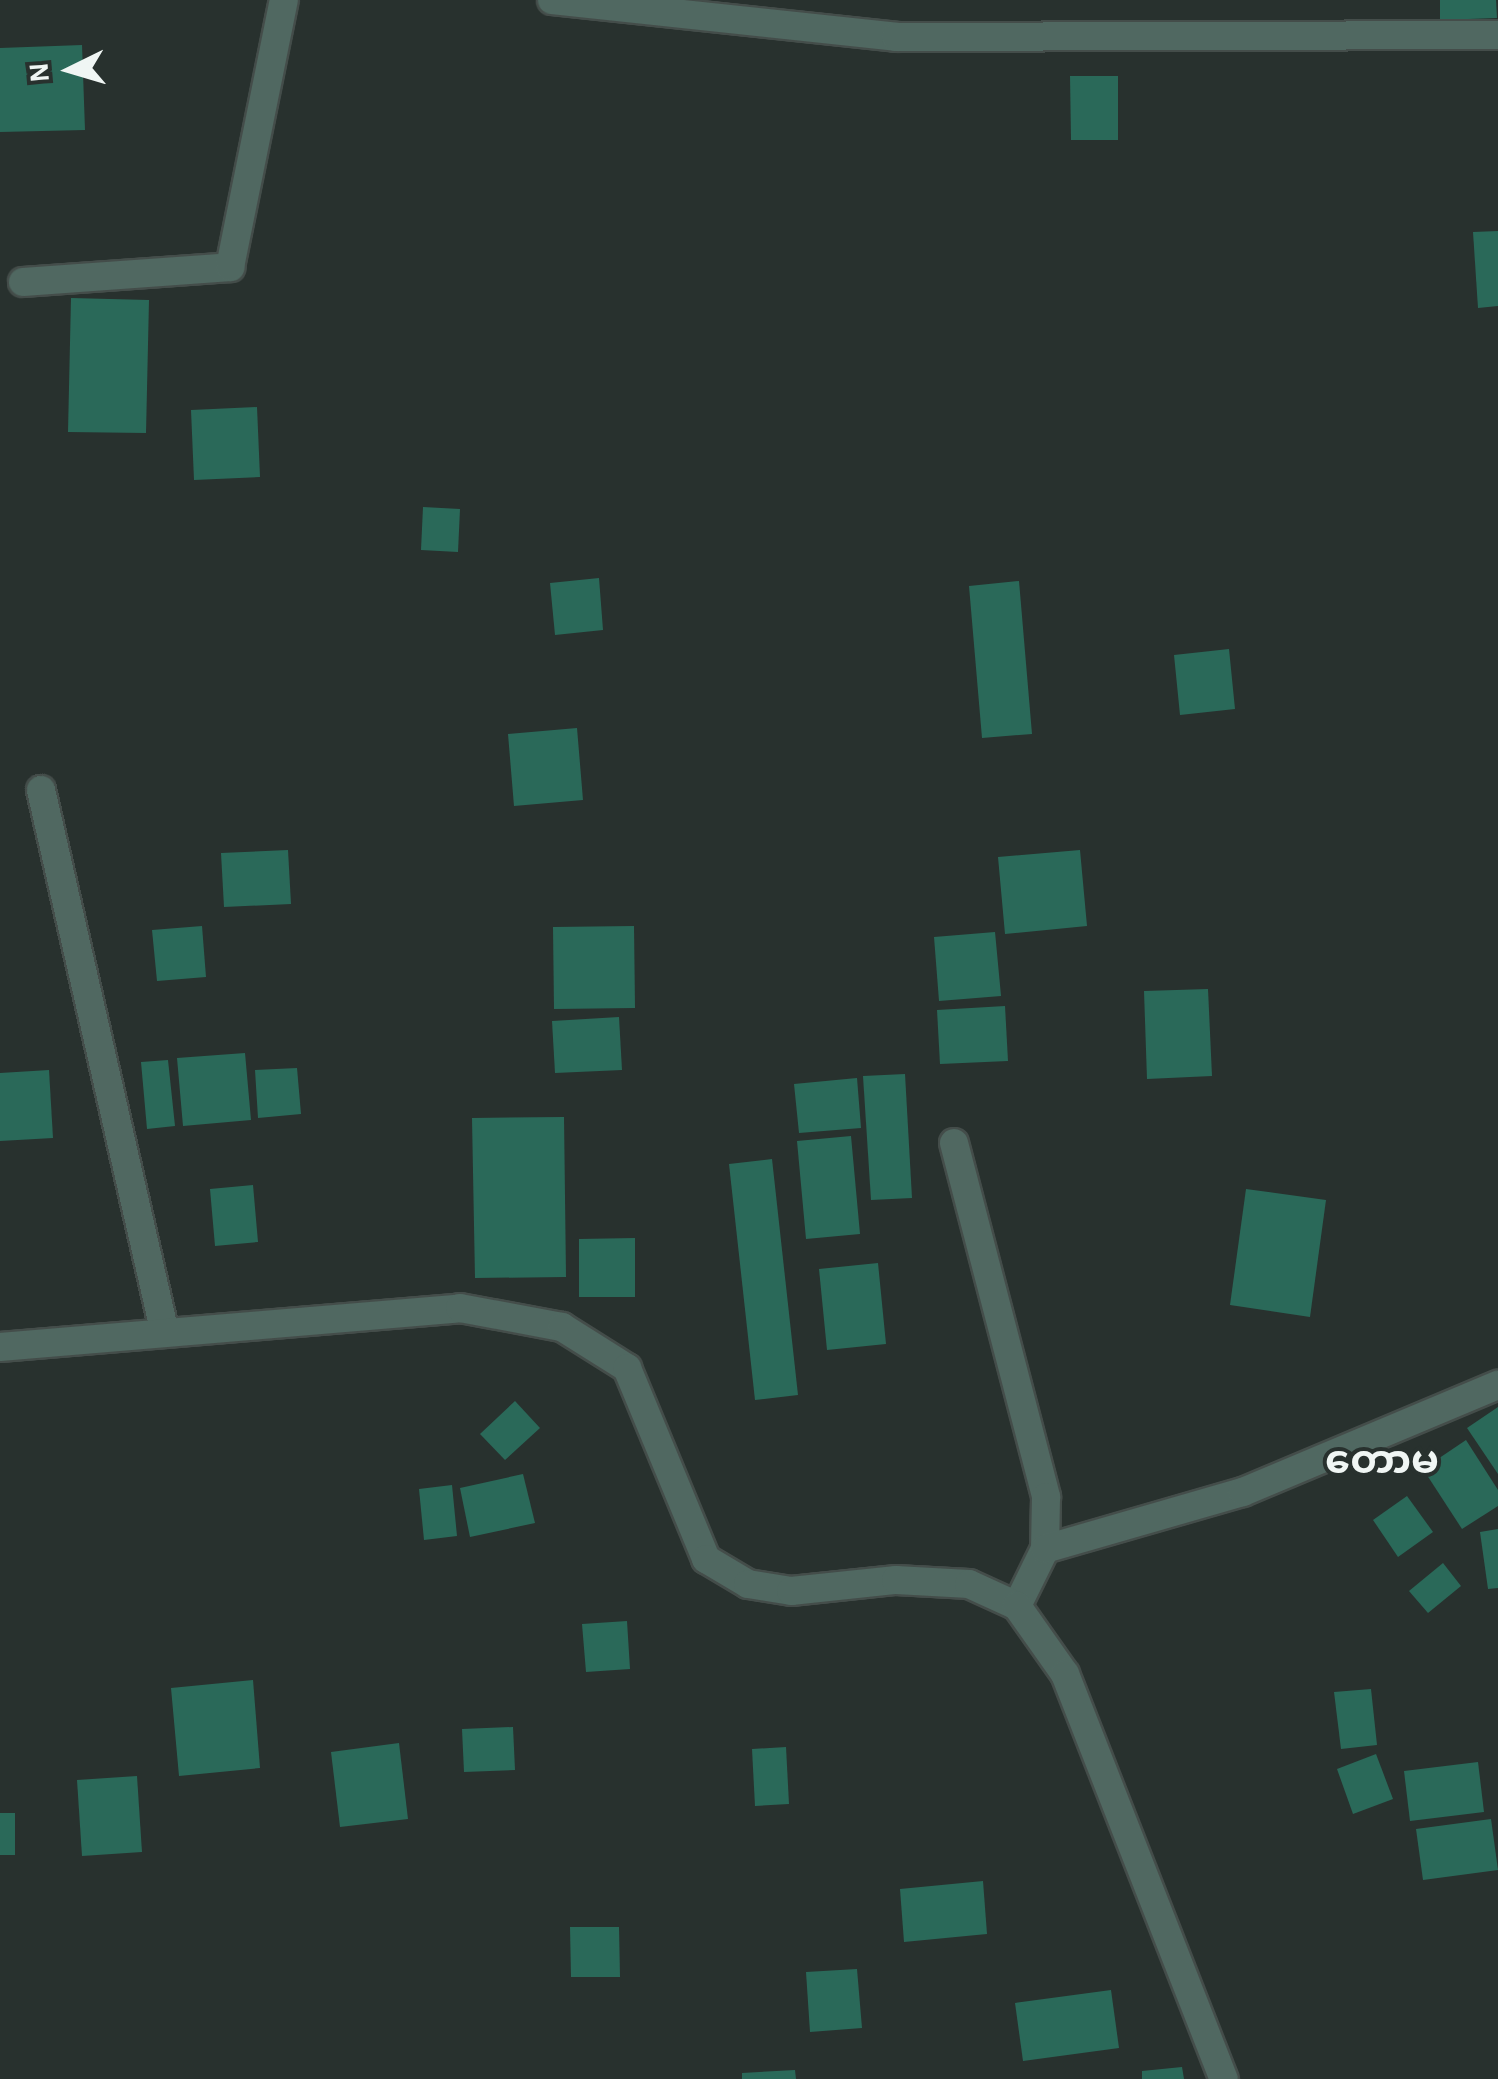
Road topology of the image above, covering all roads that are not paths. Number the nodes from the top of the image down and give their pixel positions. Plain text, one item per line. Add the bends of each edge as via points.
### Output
1 (284, 0) edge
2 (552, 0) edge
3 (1498, 35) edge
4 (23, 282) dead end
5 (41, 790) dead end
6 (954, 1143) dead end
7 (164, 1329) junction
8 (0, 1347) edge
9 (1498, 1385) edge
10 (1045, 1549) junction
11 (1017, 1606) junction
12 (1224, 2079) edge

1 - 4 street via 230,267
2 - 3 street via 896,37
5 - 7 street
6 - 10 street via 1046,1497
7 - 8 street
7 - 11 street via 460,1308 562,1327 627,1368 706,1559 748,1584 791,1591 896,1580 968,1584
9 - 10 street via 1243,1492
10 - 11 street
11 - 12 street via 1065,1674

